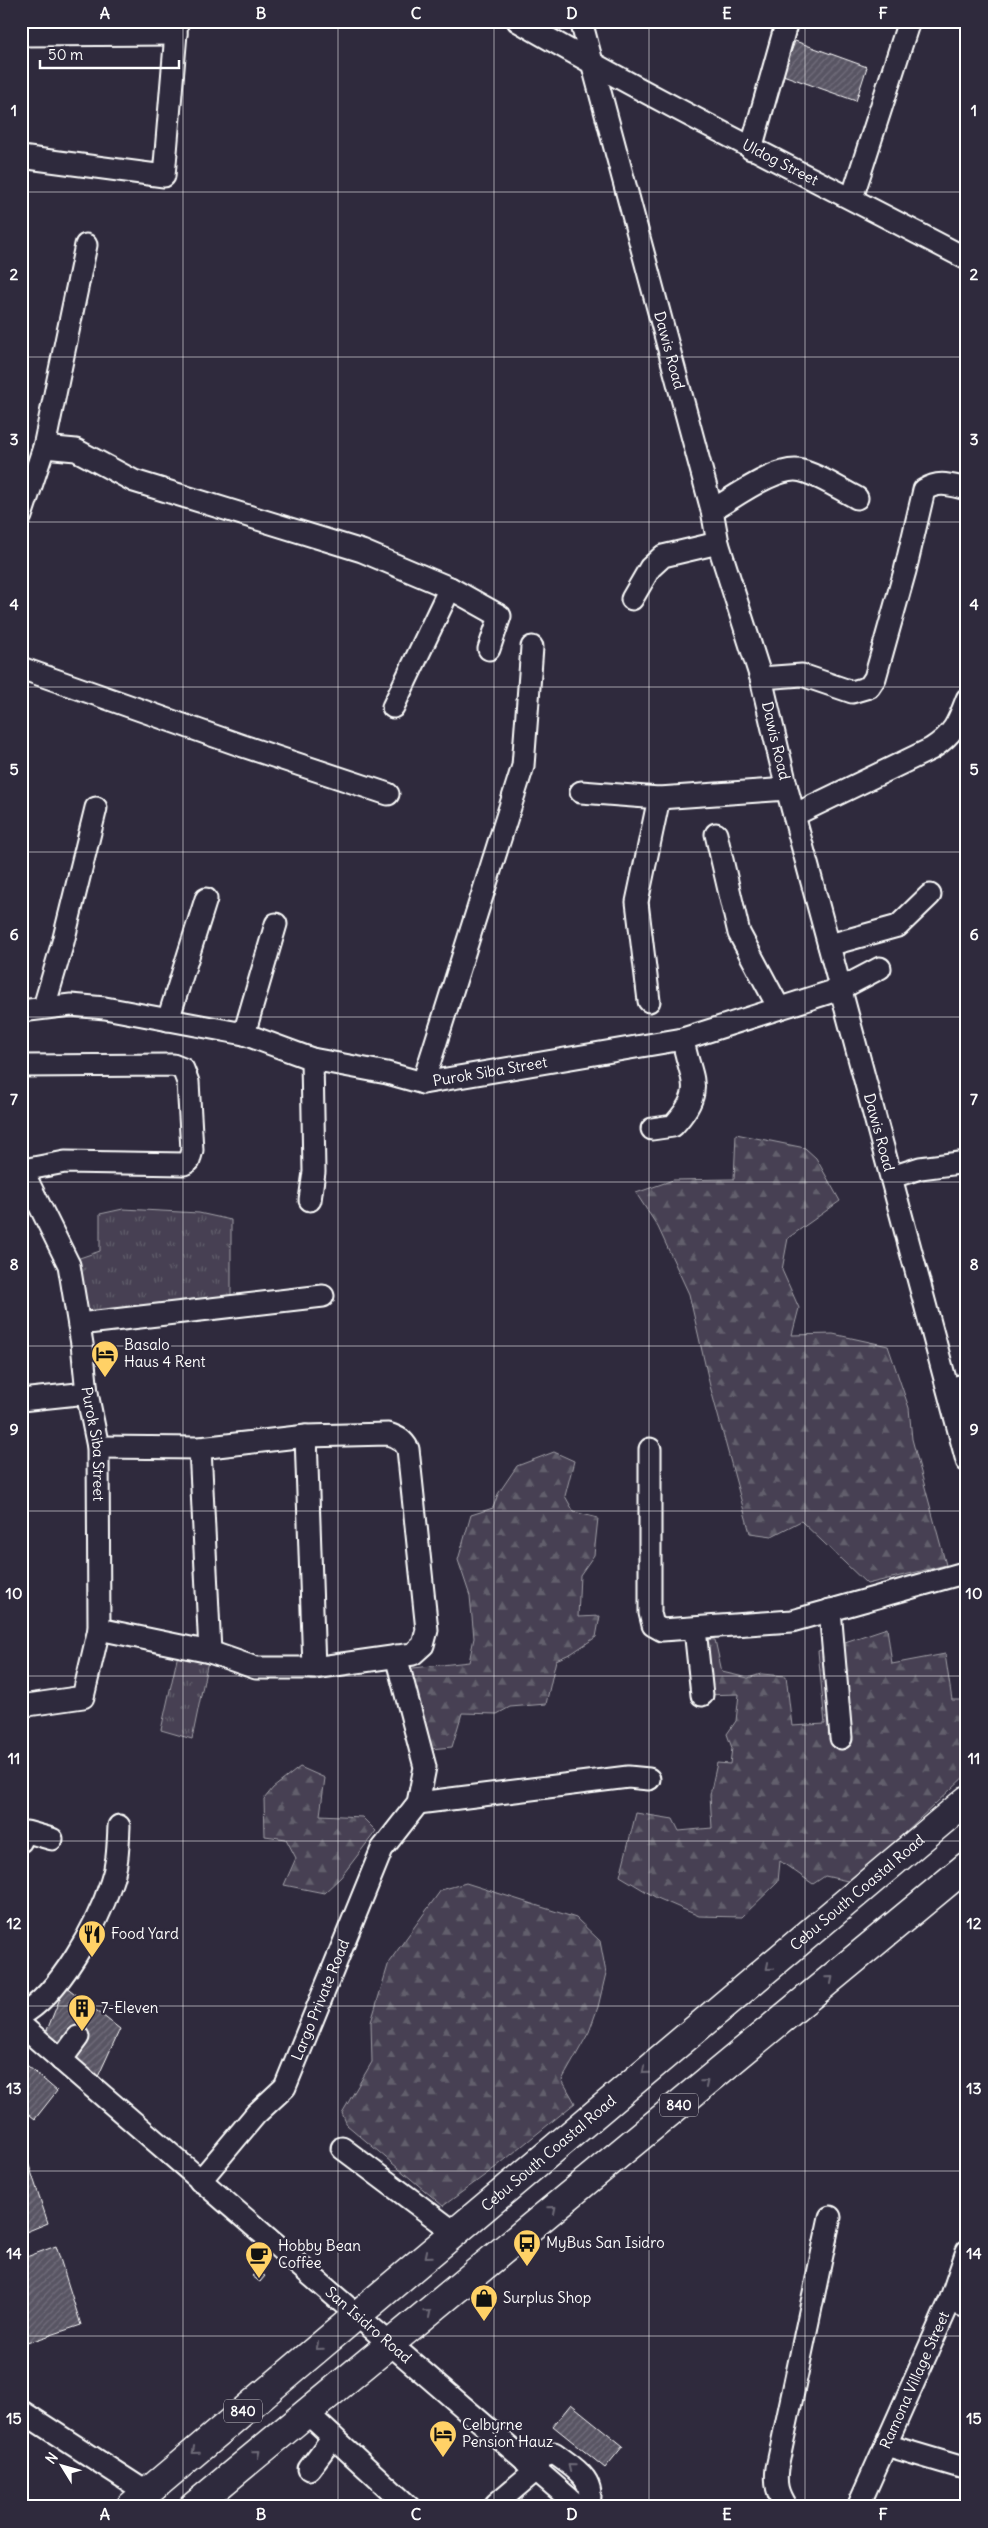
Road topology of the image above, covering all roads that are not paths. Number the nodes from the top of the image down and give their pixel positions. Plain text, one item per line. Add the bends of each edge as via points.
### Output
1 (518, 21) edge
2 (581, 21) edge
3 (787, 21) edge
4 (909, 21) edge
5 (177, 28) edge
6 (21, 35) edge
7 (594, 65) junction
8 (751, 149) junction
9 (21, 157) edge
10 (852, 198) junction
11 (86, 245) dead end
12 (967, 259) edge
13 (44, 447) junction
14 (967, 490) edge
15 (857, 498) dead end
16 (712, 510) junction
17 (21, 516) edge
18 (718, 542) junction
19 (450, 588) junction
20 (632, 599) dead end
21 (532, 647) dead end
22 (489, 649) dead end
23 (21, 668) edge
24 (761, 678) junction
25 (967, 699) edge
26 (393, 707) dead end
27 (787, 789) junction
28 (581, 792) dead end
29 (388, 794) dead end
30 (659, 798) junction
31 (96, 808) dead end
32 (794, 815) junction
33 (716, 834) dead end
34 (930, 895) dead end
35 (206, 899) dead end
36 (276, 924) dead end
37 (829, 945) junction
38 (880, 968) dead end
39 (840, 989) junction
40 (648, 1001) dead end
41 (44, 1007) junction
42 (779, 1008) junction
43 (21, 1011) edge
44 (168, 1020) junction
45 (244, 1034) junction
46 (683, 1038) junction
47 (312, 1059) junction
48 (21, 1066) edge
49 (423, 1083) junction
50 (652, 1129) dead end
51 (967, 1162) edge
52 (22, 1169) edge
53 (892, 1177) junction
54 (310, 1200) dead end
55 (324, 1296) dead end
56 (79, 1324) junction
57 (958, 1386) edge
58 (87, 1393) junction
59 (21, 1400) edge
60 (306, 1436) junction
61 (98, 1447) junction
62 (200, 1448) junction
63 (650, 1448) dead end
64 (967, 1461) edge
65 (967, 1572) edge
66 (830, 1610) junction
67 (99, 1629) junction
68 (695, 1629) junction
69 (210, 1652) junction
70 (396, 1656) junction
71 (314, 1668) junction
72 (702, 1696) dead end
73 (21, 1706) edge
74 (841, 1738) dead end
75 (649, 1779) dead end
76 (967, 1800) edge
77 (418, 1803) junction
78 (119, 1826) dead end
79 (52, 1839) dead end
80 (21, 1841) edge
81 (967, 1866) edge
82 (21, 2015) edge
83 (21, 2025) edge
84 (78, 2037) dead end
85 (60, 2060) junction
86 (342, 2148) dead end
87 (200, 2181) junction
88 (830, 2216) dead end
89 (454, 2232) junction
90 (967, 2251) edge
91 (958, 2304) edge
92 (356, 2315) junction
93 (390, 2344) junction
94 (21, 2411) edge
95 (306, 2412) junction
96 (333, 2437) junction
97 (886, 2445) junction
98 (531, 2466) junction
99 (967, 2469) edge
100 (309, 2470) dead end
101 (138, 2500) edge
102 (496, 2504) dead end
103 (193, 2507) edge
104 (409, 2507) edge
105 (579, 2507) edge
106 (588, 2507) edge
107 (786, 2507) edge
108 (858, 2507) edge

1 - 7 street, Uldog Street
2 - 7 street, Dawis Road
3 - 8 street
4 - 10 street
5 - 6 street
5 - 9 street via 164,176
7 - 8 street, Uldog Street
7 - 16 street, Dawis Road
8 - 10 street, Uldog Street
10 - 12 street, Uldog Street
11 - 13 street
13 - 17 street
13 - 19 street via 76,450 134,481 362,551
14 - 24 street via 943,483 924,490 906,570 875,678 869,687 852,692 802,675
15 - 16 street via 802,471 784,470
16 - 18 street, Dawis Road
18 - 20 street via 663,556 650,568
18 - 24 street, Dawis Road
19 - 22 street via 500,616
19 - 26 street
21 - 49 street via 524,766
23 - 29 street
24 - 27 street, Dawis Road
25 - 32 street via 957,726 946,740
27 - 30 street
27 - 32 street, Dawis Road
28 - 30 street
30 - 40 street via 637,902
31 - 41 street
32 - 37 street, Dawis Road
33 - 42 street via 739,933
34 - 37 street via 898,926
35 - 44 street
36 - 45 street
37 - 39 street, Dawis Road
38 - 39 street, Purok Siba Street
39 - 42 street, Purok Siba Street
39 - 53 street, Dawis Road
41 - 43 street, Purok Siba Street
41 - 44 street, Purok Siba Street via 104,1008
42 - 46 street, Purok Siba Street
44 - 45 street, Purok Siba Street
45 - 47 street, Purok Siba Street
46 - 49 street, Purok Siba Street
46 - 50 street via 695,1082 690,1105 674,1126
47 - 49 street, Purok Siba Street
47 - 54 street via 314,1172
48 - 52 street via 173,1065 183,1069 188,1082 192,1150 189,1161 184,1164 65,1162
51 - 53 street via 920,1168
52 - 56 street, Purok Siba Street via 69,1264
53 - 57 street, Dawis Road
55 - 56 street
56 - 58 street, Purok Siba Street
57 - 64 street, Dawis Road
58 - 59 street
58 - 61 street, Purok Siba Street
60 - 62 street
60 - 70 street via 388,1434 403,1441 408,1449 427,1630 418,1650 413,1654
60 - 71 street
61 - 62 street
61 - 67 street, Purok Siba Street
62 - 69 street
63 - 68 street via 650,1613 653,1624 662,1630
65 - 66 street
66 - 68 street via 792,1621
66 - 74 street
67 - 69 street
67 - 73 street, Purok Siba Street via 84,1694 80,1699
68 - 72 street
69 - 71 street via 256,1668
70 - 71 street
70 - 77 street, Largo Private Road via 425,1767
75 - 77 street via 628,1778
76 -> 89 highway, Cebu South Coastal Road / 840
77 - 87 street, Largo Private Road via 382,1848 285,2087 256,2114
78 - 82 street via 117,1860 111,1884 94,1922 65,1974 32,2009
79 - 80 street via 28,1832
93 -> 81 highway, 840
83 - 85 street, San Isidro Road
84 - 85 street
85 - 87 street, San Isidro Road
86 - 89 street
87 - 92 street, San Isidro Road
88 - 107 street via 776,2480 778,2495
89 -> 92 highway, Cebu South Coastal Road / 840
90 - 91 street, Ramona Village Street
91 - 97 street, Ramona Village Street
92 - 93 street, San Isidro Road
92 -> 101 highway, Cebu South Coastal Road / 840
93 - 95 highway, 840
93 - 98 street, San Isidro Road
94 - 101 street
95 - 96 street
103 -> 95 highway, 840
96 - 100 street
96 - 104 street
97 - 99 street
97 - 108 street, Ramona Village Street
98 - 102 street
98 - 105 street, San Isidro Road
106 -> 98 street via 592,2495 588,2481 554,2454

